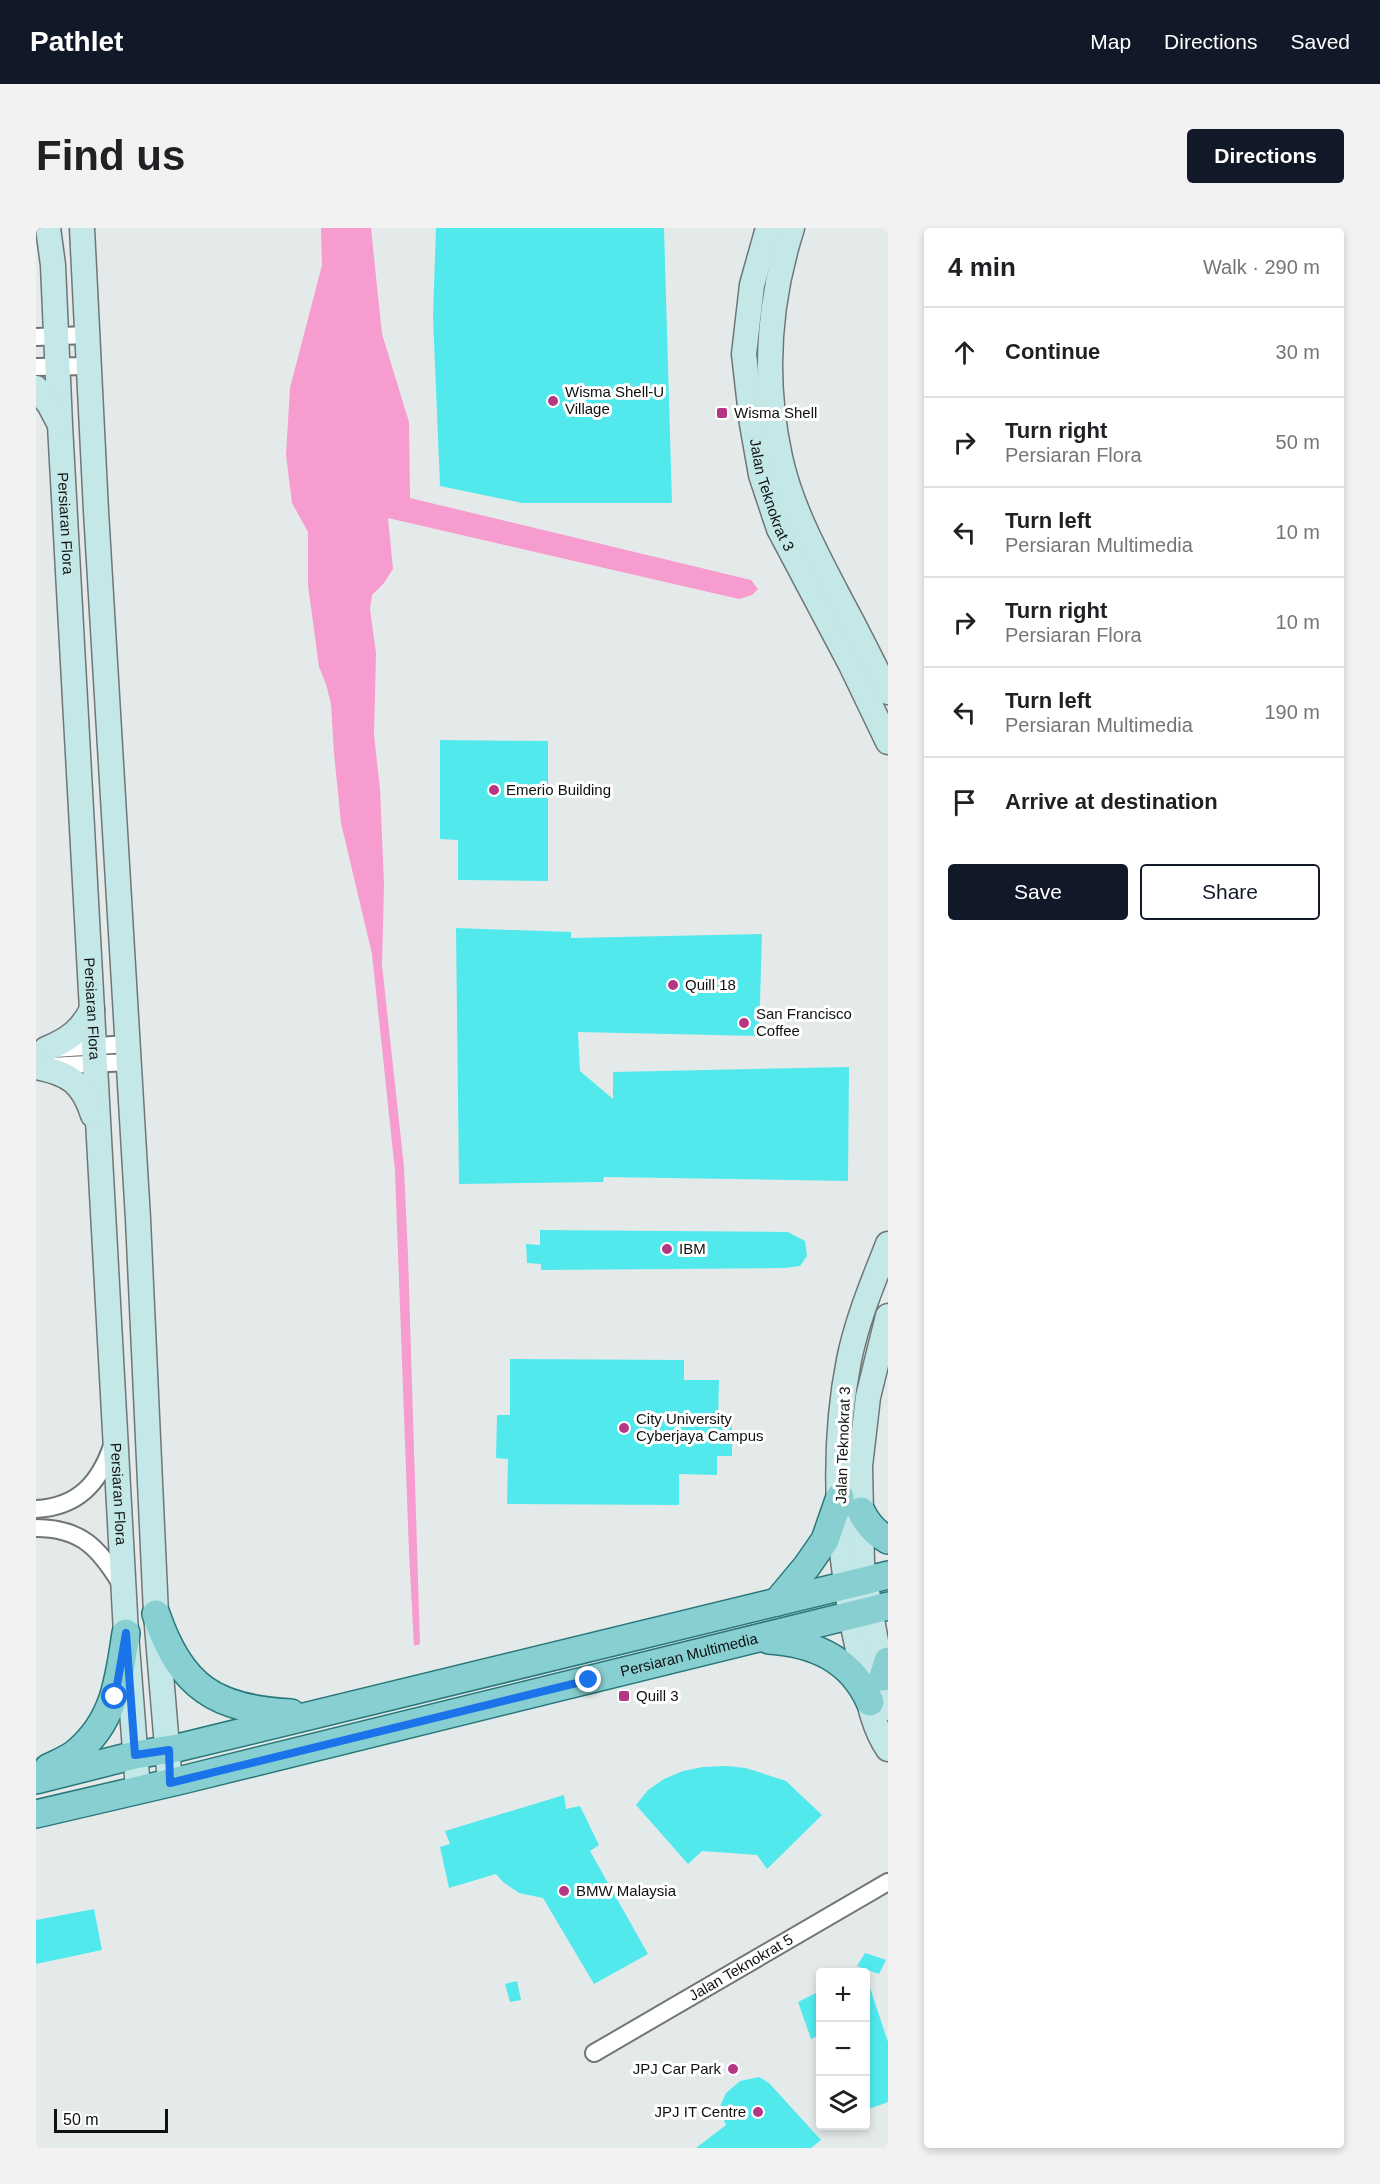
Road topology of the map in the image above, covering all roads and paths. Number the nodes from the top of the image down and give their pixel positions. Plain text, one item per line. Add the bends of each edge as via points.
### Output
1 (48, 228) edge
2 (82, 228) edge
3 (768, 228) edge
4 (792, 228) edge
5 (43, 332) edge
6 (87, 335) junction
7 (89, 366) junction
8 (47, 367) edge
9 (36, 387) edge
10 (60, 425) junction
11 (888, 692) edge
12 (888, 742) edge
13 (92, 1009) junction
14 (128, 1053) junction
15 (94, 1055) junction
16 (39, 1058) edge
17 (97, 1129) junction
18 (888, 1244) edge
19 (888, 1316) edge
20 (115, 1437) junction
21 (850, 1504) junction
22 (36, 1509) edge
23 (36, 1528) edge
24 (888, 1540) edge
25 (866, 1581) edge
26 (123, 1587) junction
27 (777, 1602) junction
28 (870, 1610) edge
29 (156, 1614) junction
30 (126, 1633) junction
31 (753, 1639) junction
32 (885, 1669) edge
33 (879, 1705) edge
34 (321, 1713) junction
35 (888, 1749) edge
36 (169, 1750) junction
37 (135, 1755) junction
38 (36, 1773) edge
39 (36, 1780) edge
40 (170, 1783) junction
41 (138, 1789) junction
42 (36, 1814) edge
43 (888, 1882) edge
44 (594, 2053) dead end

1 - 5 main road via 53,265
2 - 6 main road, Persiaran Flora
3 - 12 main road, Jalan Teknokrat 3 via 752,285 744,354 761,475 779,529
4 - 11 main road, Jalan Teknokrat 3 via 772,311 770,346 771,395 780,458 816,555
5 - 6 street
5 - 8 main road, Persiaran Flora
6 - 7 main road, Persiaran Flora
7 - 8 street
7 - 14 main road, Persiaran Flora
8 - 10 main road, Persiaran Flora
9 - 10 main road
10 - 13 main road, Persiaran Flora
13 - 15 main road, Persiaran Flora
13 - 16 main road via 80,1029
14 - 15 street
14 - 29 main road, Persiaran Flora
15 - 16 street
15 - 17 main road, Persiaran Flora
16 - 17 main road via 72,1079 88,1101
17 - 20 main road, Persiaran Flora
18 - 21 main road, Jalan Teknokrat 3 via 849,1359 841,1421
19 - 21 main road, Jalan Teknokrat 3 via 868,1397 861,1466
20 - 22 street via 106,1463 78,1497 59,1507
20 - 26 main road, Persiaran Flora
21 - 24 main road via 876,1533
21 - 25 main road, Jalan Teknokrat 3
21 - 27 main road
23 - 26 street via 73,1533 86,1541 100,1552
25 - 27 main road, Persiaran Multimedia
25 - 28 main road, Jalan Teknokrat 3
26 - 30 main road, Persiaran Flora
27 - 34 main road, Persiaran Multimedia
28 - 31 main road, Persiaran Multimedia
28 - 32 main road
28 - 33 main road
29 - 34 main road via 176,1658 204,1690 247,1709
29 - 36 main road, Persiaran Flora
30 - 37 main road, Persiaran Flora
30 - 38 main road via 115,1697 99,1728 76,1754
31 - 33 main road via 789,1642 827,1654 854,1675
31 - 40 main road, Persiaran Multimedia
32 - 33 main road
33 - 35 main road via 879,1735
34 - 36 main road, Persiaran Multimedia
36 - 37 main road, Persiaran Multimedia
36 - 40 main road, Persiaran Flora
37 - 39 main road, Persiaran Multimedia
37 - 41 main road, Persiaran Flora
40 - 41 main road, Persiaran Multimedia
41 - 42 main road, Persiaran Multimedia
43 - 44 street, Jalan Teknokrat 5

